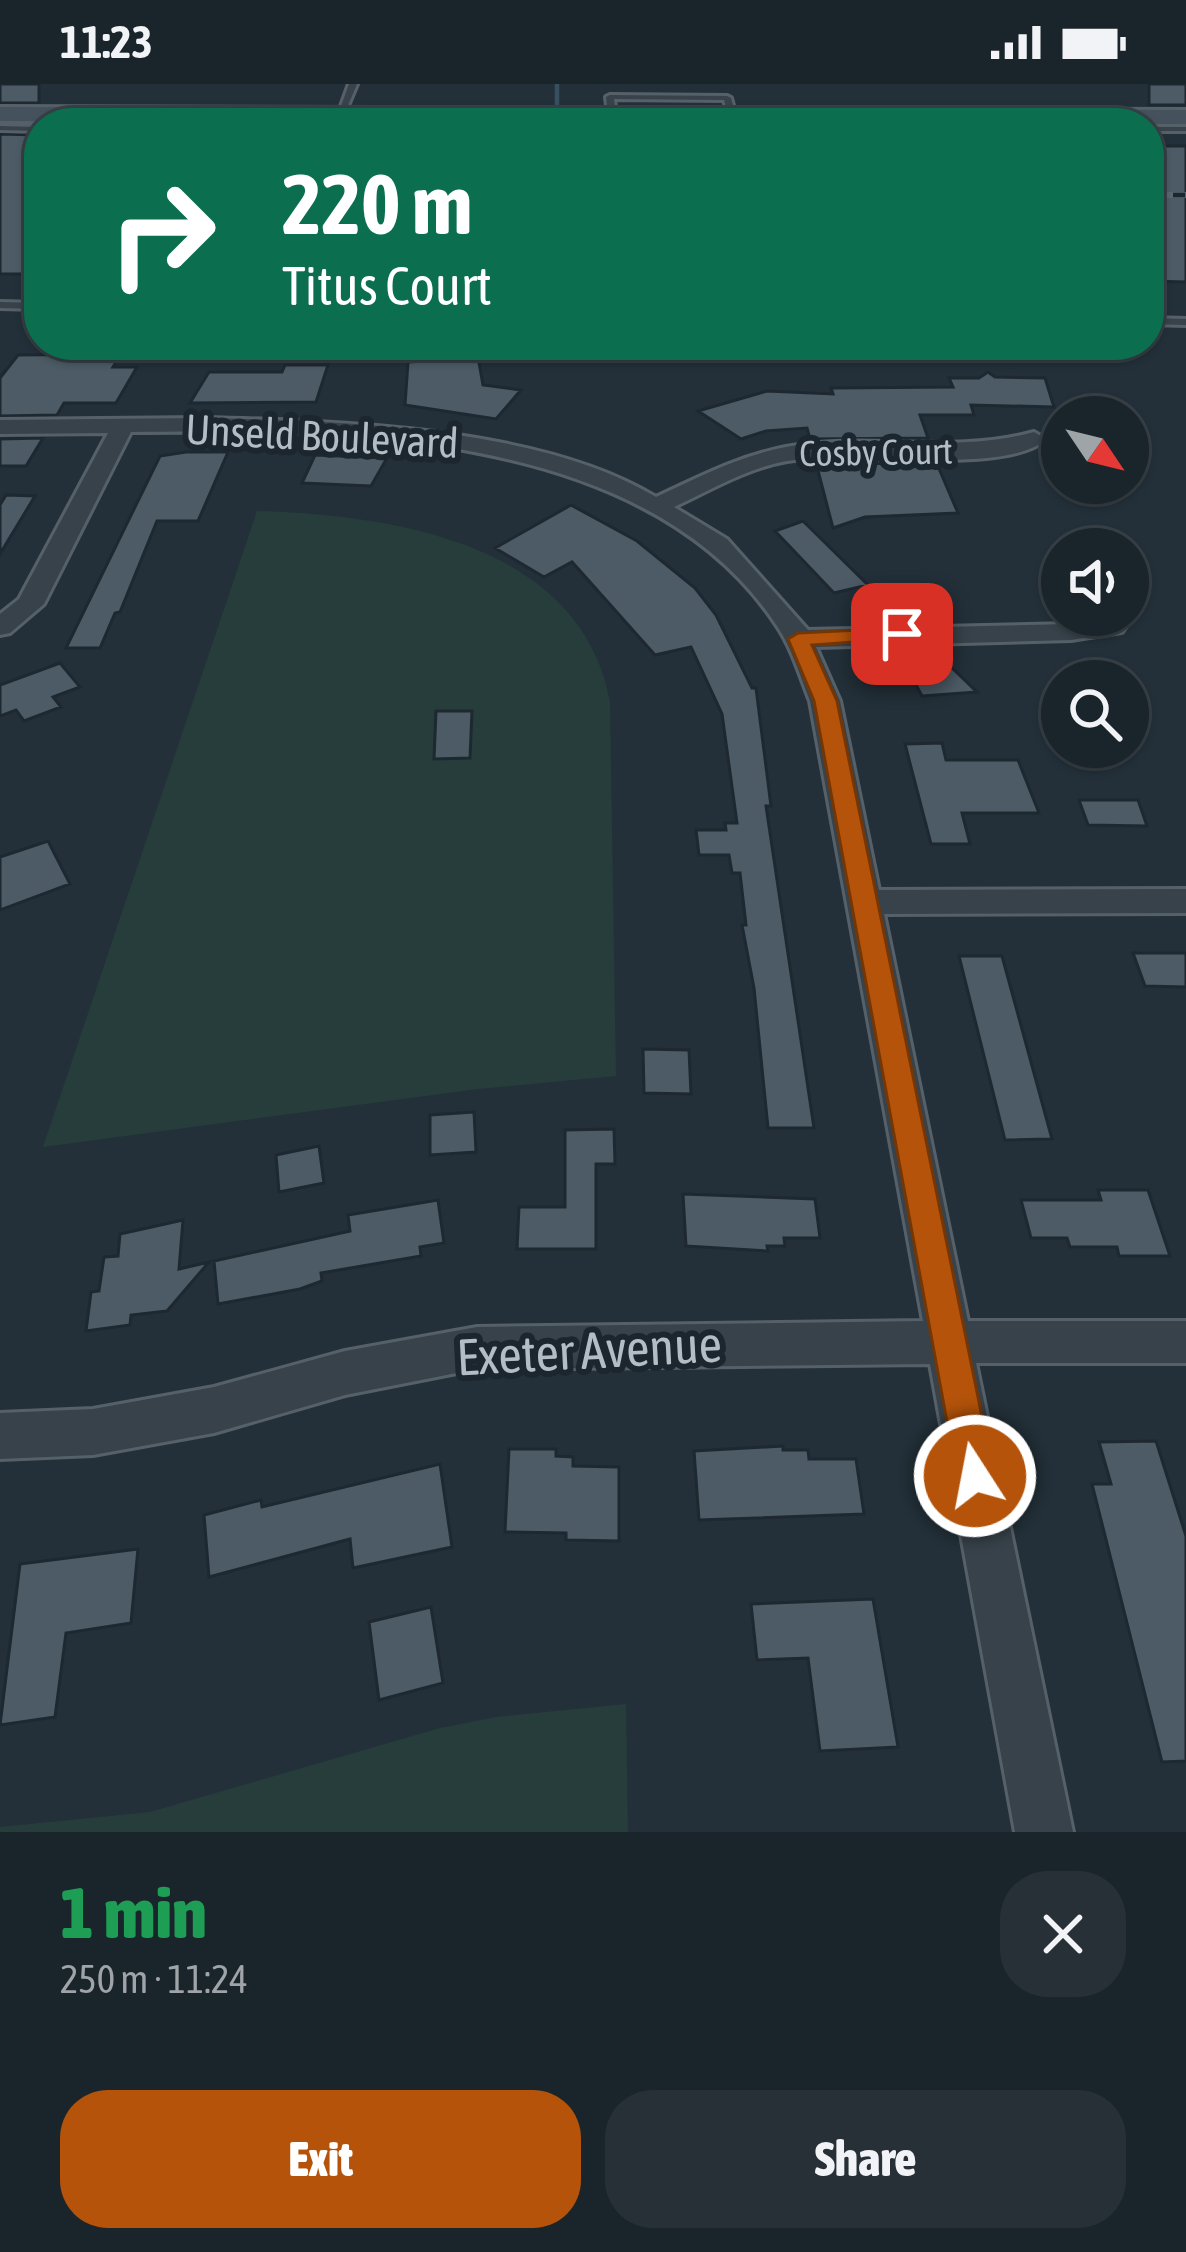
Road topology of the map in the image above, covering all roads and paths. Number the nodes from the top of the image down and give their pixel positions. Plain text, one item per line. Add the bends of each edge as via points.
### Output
1 (725, 84) edge
2 (615, 106) junction
3 (729, 107) junction
4 (554, 108) edge
5 (733, 108) edge
6 (0, 427) edge
7 (122, 427) junction
8 (1034, 439) dead end
9 (654, 508) junction
10 (0, 627) edge
11 (1041, 633) edge
12 (798, 639) junction
13 (1186, 901) edge
14 (865, 902) junction
15 (950, 1342) junction
16 (1186, 1342) edge
17 (0, 1436) edge
18 (1044, 1832) edge

1 - 3 lane
2 - 3 street
2 - 3 lane via 679,97
2 - 4 street
3 - 5 street
6 - 7 street, Unseld Boulevard
7 - 9 street, Unseld Boulevard via 417,434 546,461
7 - 10 street via 30,604
8 - 9 street, Cosby Court via 990,450 790,453 746,464
9 - 12 street, Unseld Boulevard via 748,574
11 - 12 street
12 - 14 street, Unseld Boulevard via 825,701
13 - 14 street
14 - 15 street, Unseld Boulevard
15 - 16 street, Exeter Avenue
15 - 17 street, Exeter Avenue via 477,1348 133,1425
15 - 18 street, Unseld Boulevard

